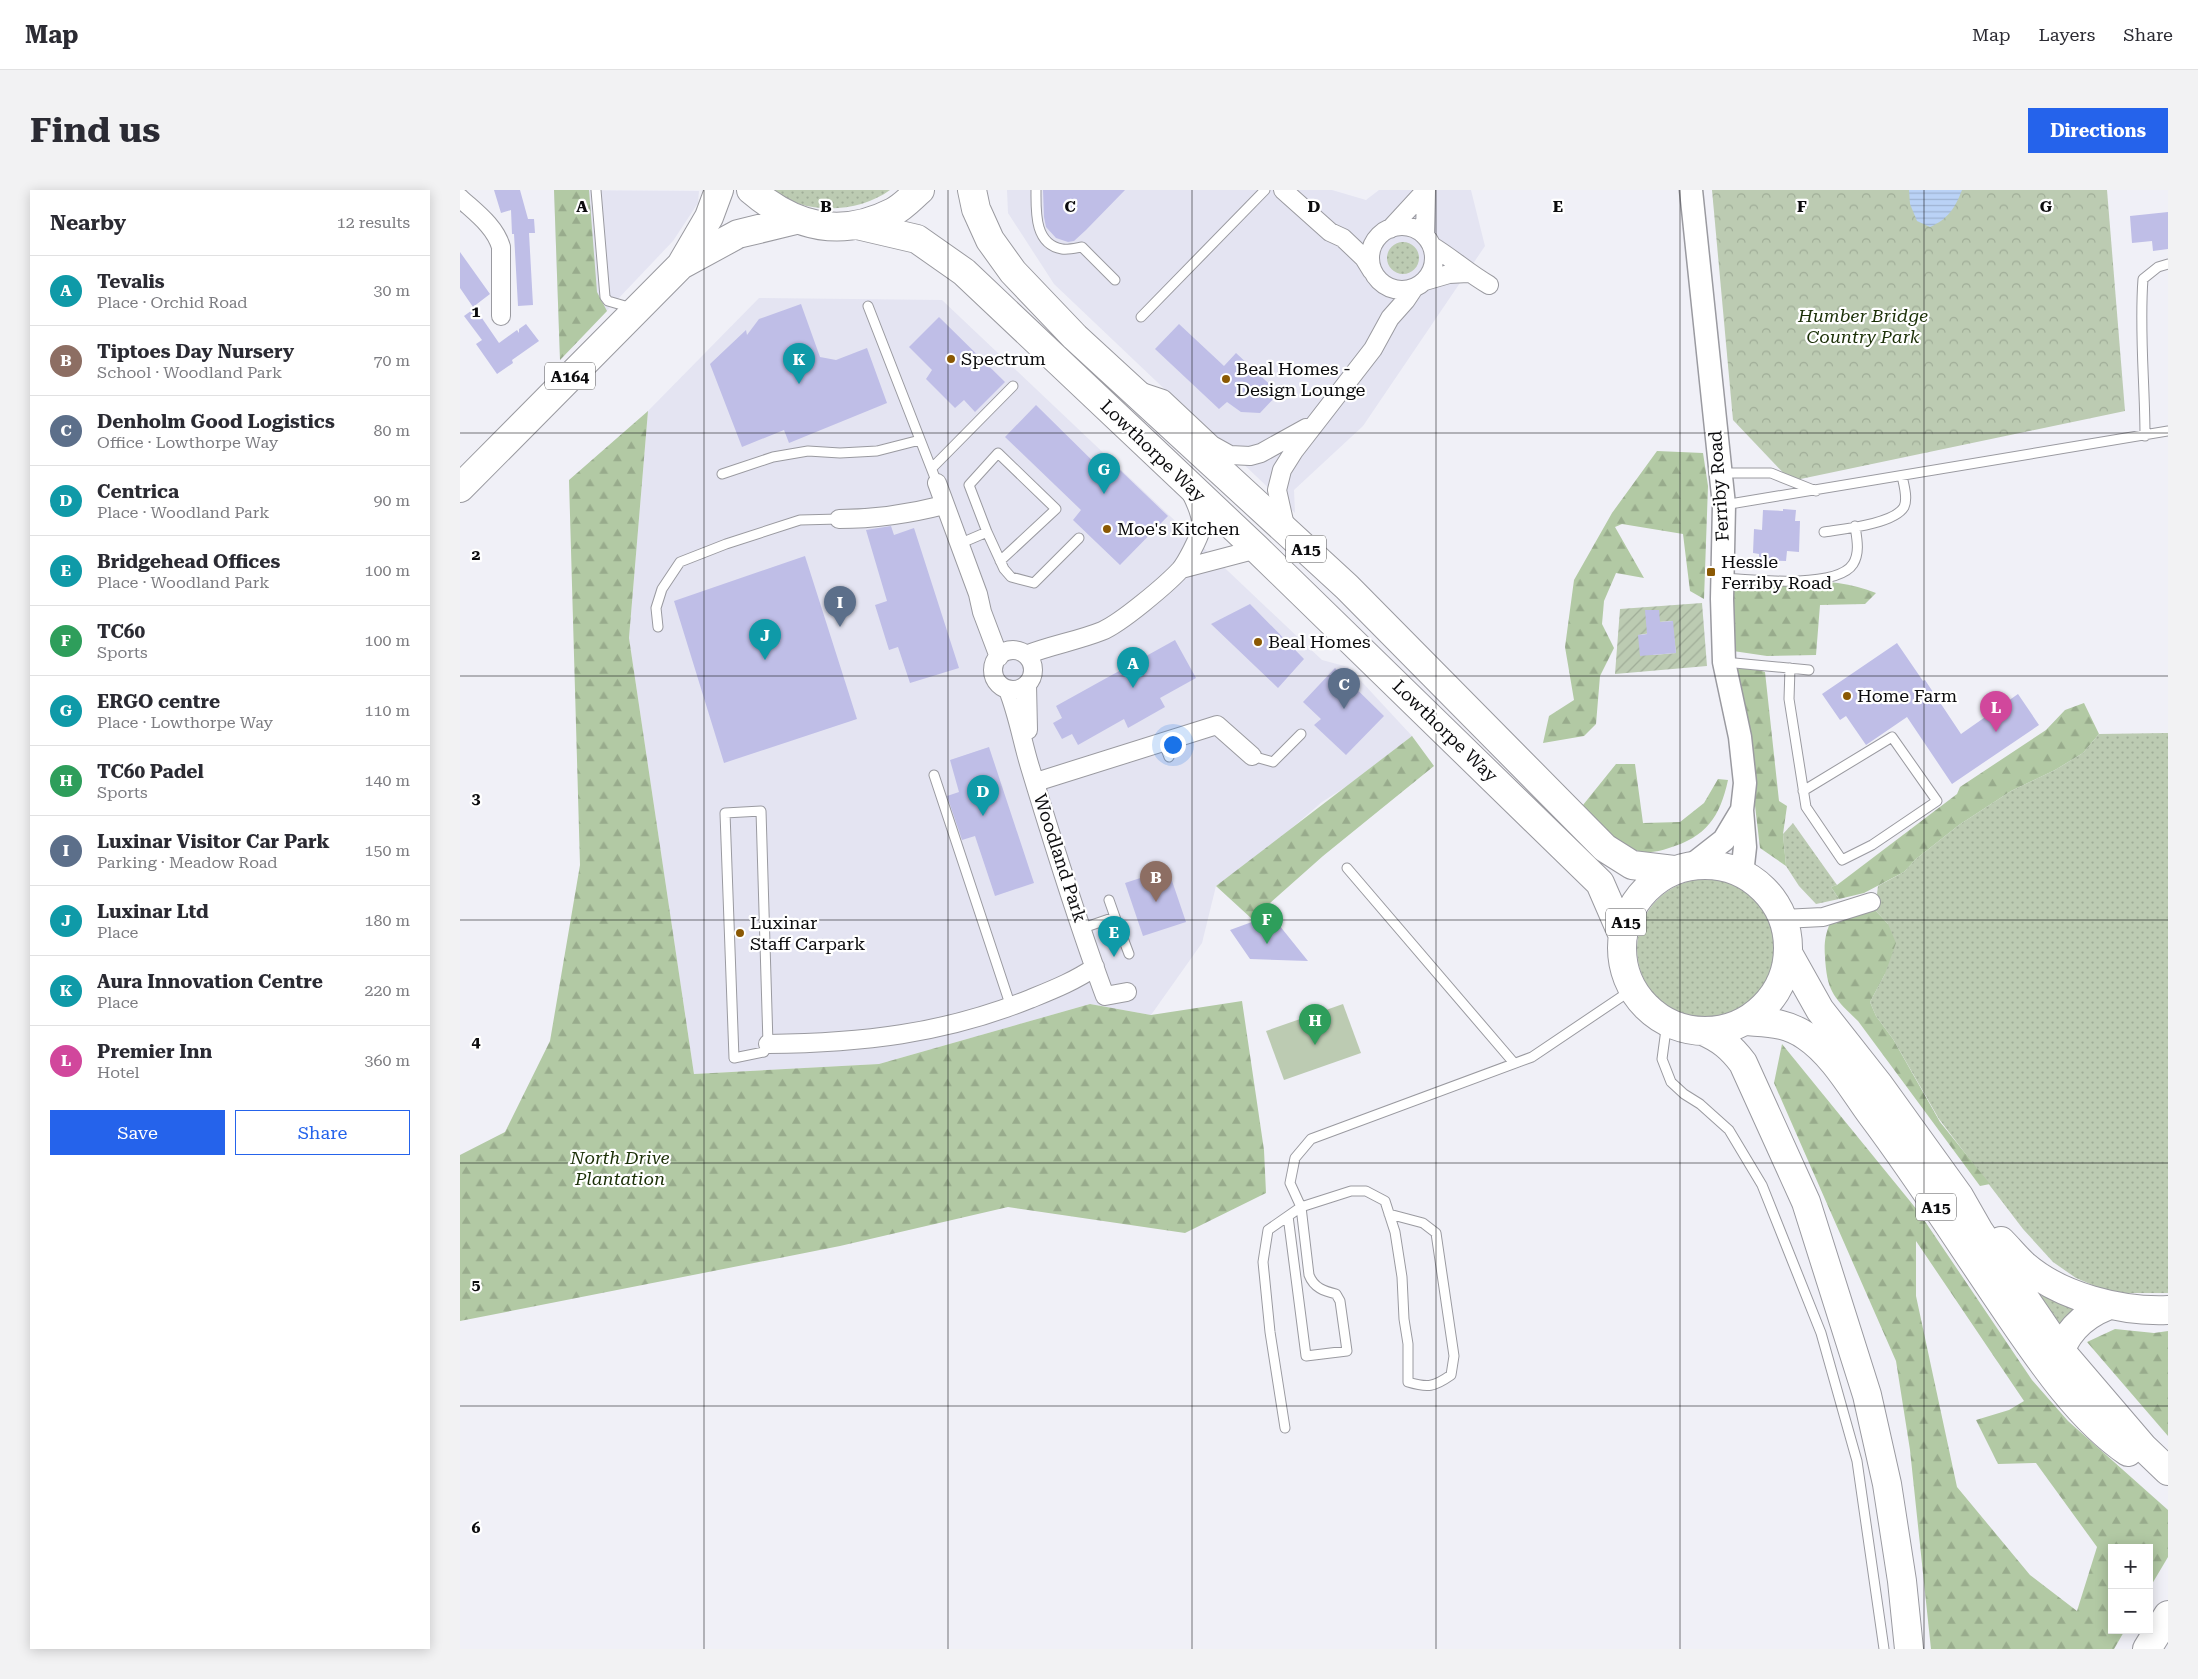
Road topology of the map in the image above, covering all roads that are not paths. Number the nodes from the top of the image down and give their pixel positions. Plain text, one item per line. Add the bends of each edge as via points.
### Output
1 (596, 190) edge
2 (719, 190) edge
3 (751, 190) edge
4 (920, 190) edge
5 (972, 190) edge
6 (1036, 190) edge
7 (1265, 190) edge
8 (1283, 190) edge
9 (1426, 190) edge
10 (1691, 190) edge
11 (460, 198) edge
12 (796, 220) junction
13 (857, 225) junction
14 (1384, 232) junction
15 (1343, 238) junction
16 (1428, 241) junction
17 (2168, 264) edge
18 (681, 265) junction
19 (1468, 273) junction
20 (1376, 276) junction
21 (1116, 280) dead end
22 (1420, 285) junction
23 (1488, 285) dead end
24 (868, 306) dead end
25 (636, 309) junction
26 (501, 316) dead end
27 (1141, 317) dead end
28 (1390, 318) junction
29 (1013, 386) dead end
30 (1133, 389) junction
31 (1317, 420) junction
32 (2168, 431) edge
33 (2145, 436) junction
34 (920, 440) junction
35 (1721, 473) junction
36 (722, 474) dead end
37 (935, 476) junction
38 (1902, 476) junction
39 (1187, 483) junction
40 (460, 488) edge
41 (1817, 491) junction
42 (944, 505) junction
43 (1724, 505) junction
44 (839, 519) joint
45 (1855, 526) junction
46 (1287, 531) junction
47 (987, 532) junction
48 (1824, 532) dead end
49 (1079, 538) dead end
50 (959, 544) junction
51 (1257, 549) junction
52 (1000, 561) junction
53 (1181, 569) junction
54 (1723, 578) junction
55 (658, 627) dead end
56 (1074, 642) junction
57 (1003, 654) junction
58 (1026, 655) junction
59 (1724, 662) junction
60 (1790, 668) junction
61 (1809, 670) dead end
62 (1030, 679) junction
63 (1008, 690) junction
64 (1301, 734) dead end
65 (1027, 756) junction
66 (1252, 756) joint
67 (934, 775) dead end
68 (1036, 782) junction
69 (1803, 791) junction
70 (1742, 810) junction
71 (1347, 868) dead end
72 (1683, 868) junction
73 (1742, 874) junction
74 (1109, 900) dead end
75 (1871, 902) dead end
76 (1114, 917) junction
77 (1782, 919) junction
78 (1083, 928) junction
79 (1622, 936) junction
80 (1788, 953) junction
81 (1129, 954) dead end
82 (1095, 967) junction
83 (1633, 989) junction
84 (1127, 992) dead end
85 (1011, 1007) junction
86 (1745, 1021) junction
87 (1667, 1022) junction
88 (1703, 1031) junction
89 (768, 1044) junction
90 (1514, 1063) junction
91 (1959, 1196) junction
92 (1301, 1207) junction
93 (1390, 1214) junction
94 (1288, 1216) junction
95 (2107, 1306) junction
96 (2168, 1310) edge
97 (2060, 1350) junction
98 (1286, 1428) dead end
99 (2103, 1431) junction
100 (2168, 1471) edge
101 (2168, 1476) edge
102 (2168, 1595) edge
103 (2168, 1616) edge
104 (2153, 1619) edge
105 (2143, 1634) edge
106 (1884, 1649) edge
107 (1909, 1649) edge
108 (2134, 1649) edge
109 (2147, 1649) edge

1 - 25 lane via 604,297
2 - 18 highway, A164 via 709,217
3 - 12 highway via 771,208
4 - 13 highway via 894,211
5 - 30 highway, Lowthorpe Way / A15 via 976,209 990,240 1012,272 1075,337
6 - 21 lane via 1036,218 1042,235 1062,249 1082,247
7 - 27 lane
8 - 15 street via 1323,227
9 - 14 street
9 - 16 street
10 - 35 street, Ferriby Road
11 - 26 street via 499,239
12 - 13 highway via 829,226
12 - 18 highway, A164 via 738,234
13 - 39 highway, Lowthorpe Way / A15 via 917,239 964,272
14 - 15 street
14 - 16 street via 1408,227
14 - 20 street via 1372,246 1370,259
15 - 20 street via 1364,258
16 - 19 street
16 - 22 street via 1434,258 1432,271
17 - 33 lane via 2158,267 2144,279 2141,341
18 - 25 highway, A164
19 - 22 street via 1449,274
19 - 23 street
20 - 22 street via 1390,288 1402,291
20 - 28 street via 1389,291
22 - 28 street
24 - 34 lane
25 - 40 highway, A164
28 - 31 street via 1373,349
29 - 37 lane
30 - 31 street via 1163,399 1212,445 1230,455 1261,453
30 - 46 highway, Lowthorpe Way / A15
31 - 46 street via 1282,470 1277,490
32 - 33 lane
33 - 38 lane
34 - 36 lane via 877,451 808,451 773,457
34 - 37 lane
35 - 41 lane via 1771,472
35 - 43 street, Ferriby Road
37 - 42 street
38 - 41 lane
38 - 45 lane via 1904,507 1888,519
39 - 51 highway, Lowthorpe Way / A15
39 - 53 street via 1199,510 1201,527
41 - 43 lane
42 - 44 street via 913,513
42 - 50 street
43 - 54 street, Ferriby Road
44 - 55 lane via 800,520 680,562 662,589 656,608
45 - 48 lane
45 - 54 lane via 1858,552 1852,565 1832,578 1768,582
46 - 72 highway, Lowthorpe Way / A15 via 1347,587 1605,848 1632,865
47 - 50 lane
47 - 52 lane
47 - 52 lane via 969,485 998,453 1056,509
49 - 52 lane via 1034,583 1011,577
50 - 57 street via 982,612
51 - 53 street
51 - 79 highway, Lowthorpe Way / A15 via 1600,883
53 - 56 street via 1105,630
54 - 59 street, Ferriby Road
56 - 58 street via 1049,646
56 - 62 street via 1054,654
57 - 58 street via 1021,652
57 - 63 street via 994,664 994,677
58 - 62 street via 1030,660
59 - 60 lane
59 - 70 street, Ferriby Road via 1740,737 1745,783
60 - 61 lane
60 - 69 lane via 1789,699
62 - 63 street via 1021,688
62 - 65 street, Woodland Park
63 - 65 street, Woodland Park via 1017,711
64 - 66 lane via 1273,762
65 - 68 street, Woodland Park
66 - 68 street via 1217,725 1166,749
67 - 85 lane
68 - 78 street, Woodland Park
69 - 69 lane via 1806,807 1842,860 1936,801 1892,737
70 - 72 street, Ferriby Road via 1724,840
70 - 73 street, Ferriby Road via 1745,848
71 - 90 lane
72 - 73 highway, A15 via 1718,866
72 - 79 highway, A15 via 1655,881 1639,896 1628,915
73 - 77 highway, A15 via 1760,885
74 - 76 lane
75 - 77 street via 1822,917
76 - 78 lane
76 - 81 lane
77 - 80 highway, A15
78 - 82 street, Woodland Park
79 - 83 highway, A15 via 1625,972
80 - 86 highway, A15 via 1784,974 1775,992
80 - 91 highway, A15 via 1820,1010
82 - 84 street, Woodland Park via 1105,996
82 - 85 street
83 - 87 highway, A15 via 1648,1008
83 - 90 lane via 1532,1057
85 - 89 street via 941,1028 889,1038 826,1044
86 - 88 highway, A15 via 1725,1029
86 - 99 highway, A15 via 1782,1024 1806,1036 1828,1056 1885,1132 2039,1358
87 - 88 highway, A15
87 - 106 lane via 1662,1059 1670,1082 1728,1130 1762,1185 1821,1333 1857,1461
88 - 107 highway via 1732,1048 1743,1063 1806,1202 1867,1395 1888,1494
89 - 89 lane via 764,1052 734,1058 725,813 761,811
90 - 92 lane via 1310,1139 1295,1158 1290,1183
91 - 95 highway via 2025,1266 2060,1288
91 - 97 highway, A15
92 - 93 lane via 1351,1191 1366,1191 1386,1200
92 - 94 lane
92 - 94 lane via 1309,1276 1321,1290 1336,1294 1340,1301 1347,1351 1306,1356
93 - 93 lane via 1423,1223 1436,1233 1454,1356 1452,1375 1438,1384 1424,1387 1408,1382 1402,1276
94 - 98 lane via 1268,1230 1263,1262 1270,1332
95 - 96 highway
95 - 97 highway via 2080,1321
97 - 99 highway, A15 via 2057,1362
97 - 100 highway, A15 via 2143,1447
99 - 101 highway, A15 via 2126,1450
102 - 104 highway
103 - 109 highway
105 - 108 highway

